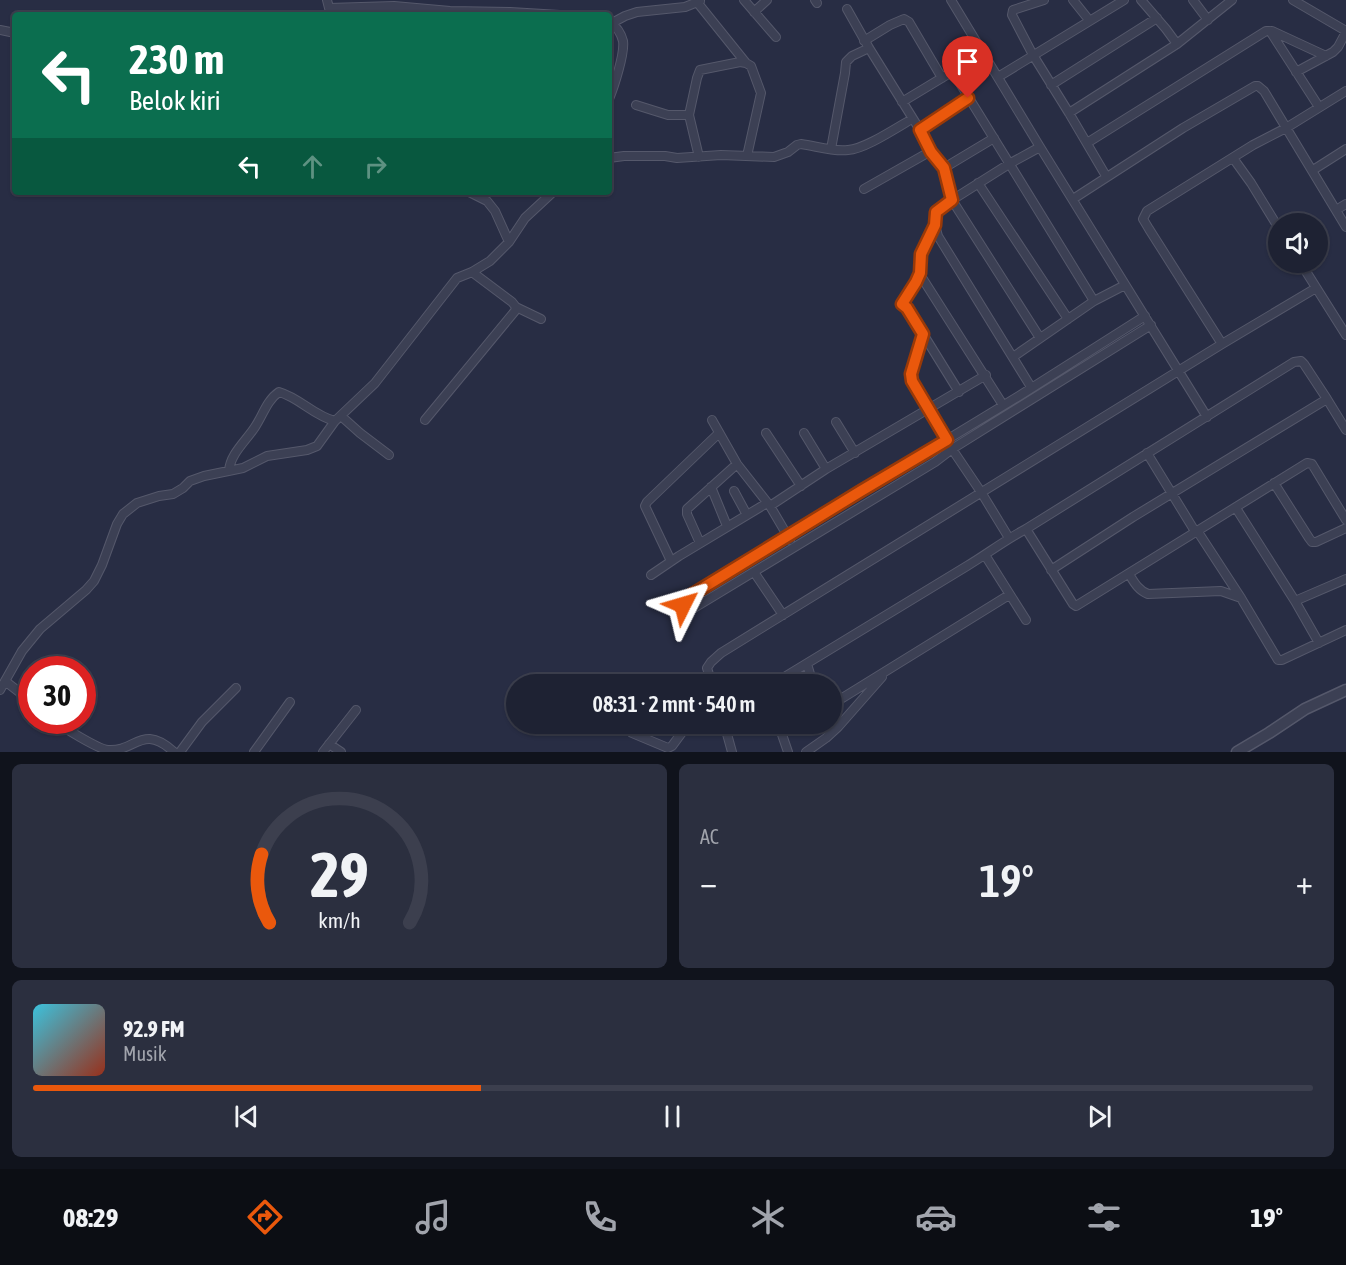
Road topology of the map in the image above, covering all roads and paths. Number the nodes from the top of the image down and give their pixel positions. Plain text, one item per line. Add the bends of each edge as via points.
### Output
1 (744, 0) edge
2 (767, 0) edge
3 (951, 0) edge
4 (1044, 0) edge
5 (1073, 0) edge
6 (1124, 0) edge
7 (1141, 0) edge
8 (1193, 0) edge
9 (1232, 0) edge
10 (1293, 0) edge
11 (699, 1) edge
12 (328, 8) edge
13 (847, 9) dead end
14 (393, 11) edge
15 (510, 12) edge
16 (753, 12) junction
17 (1157, 18) junction
18 (1089, 20) junction
19 (1208, 20) junction
20 (612, 21) edge
21 (612, 24) edge
22 (1270, 30) junction
23 (1346, 31) edge
24 (776, 37) dead end
25 (866, 44) junction
26 (1177, 44) junction
27 (983, 53) junction
28 (1034, 55) junction
29 (1326, 56) junction
30 (746, 63) junction
31 (953, 72) junction
32 (1296, 72) junction
33 (998, 77) junction
34 (942, 78) junction
35 (1051, 85) junction
36 (612, 89) edge
37 (1346, 91) edge
38 (968, 98) junction
39 (903, 102) junction
40 (636, 105) dead end
41 (1319, 108) junction
42 (1069, 113) junction
43 (689, 115) junction
44 (912, 119) junction
45 (1286, 128) junction
46 (920, 130) junction
47 (994, 138) junction
48 (1087, 143) junction
49 (1040, 147) junction
50 (831, 149) junction
51 (1346, 149) edge
52 (931, 152) junction
53 (747, 156) junction
54 (699, 157) junction
55 (612, 158) edge
56 (1233, 158) junction
57 (1009, 164) junction
58 (944, 168) junction
59 (1313, 170) junction
60 (1106, 176) junction
61 (978, 183) junction
62 (864, 189) dead end
63 (475, 195) edge
64 (550, 195) edge
65 (1072, 198) junction
66 (952, 200) junction
67 (1346, 204) edge
68 (1336, 210) junction
69 (1269, 213) edge
70 (1344, 221) edge
71 (935, 225) junction
72 (509, 242) junction
73 (472, 272) junction
74 (920, 273) junction
75 (1307, 273) edge
76 (1125, 285) junction
77 (1316, 288) junction
78 (1094, 301) junction
79 (516, 307) junction
80 (1145, 315) junction
81 (541, 319) dead end
82 (1068, 319) junction
83 (1151, 325) junction
84 (923, 334) junction
85 (1346, 335) edge
86 (1040, 338) junction
87 (1222, 344) junction
88 (1013, 357) junction
89 (1179, 370) junction
90 (986, 375) junction
91 (1031, 387) junction
92 (959, 392) junction
93 (1327, 399) junction
94 (1004, 405) junction
95 (929, 410) junction
96 (1207, 417) junction
97 (338, 418) junction
98 (425, 420) dead end
99 (712, 420) dead end
100 (836, 422) dead end
101 (1346, 430) edge
102 (719, 433) junction
103 (766, 433) dead end
104 (804, 433) dead end
105 (947, 440) junction
106 (952, 449) junction
107 (855, 453) junction
108 (1147, 453) junction
109 (389, 455) dead end
110 (737, 464) junction
111 (826, 469) junction
112 (229, 471) junction
113 (1274, 483) junction
114 (801, 486) junction
115 (711, 487) junction
116 (734, 491) dead end
117 (981, 492) junction
118 (1172, 493) junction
119 (769, 504) junction
120 (1236, 508) junction
121 (747, 515) junction
122 (1346, 520) edge
123 (727, 526) junction
124 (1346, 528) edge
125 (1026, 529) junction
126 (1197, 533) junction
127 (788, 537) junction
128 (1009, 538) junction
129 (700, 543) junction
130 (794, 547) junction
131 (985, 555) junction
132 (671, 561) junction
133 (1051, 570) junction
134 (754, 572) junction
135 (1129, 574) junction
136 (651, 575) dead end
137 (1346, 579) edge
138 (1009, 595) junction
139 (1241, 598) junction
140 (1295, 602) junction
141 (783, 615) junction
142 (1026, 620) dead end
143 (1346, 630) edge
144 (1319, 643) junction
145 (807, 663) junction
146 (889, 670) junction
147 (709, 674) edge
148 (789, 674) edge
149 (810, 674) edge
150 (5, 681) junction
151 (236, 688) dead end
152 (0, 690) edge
153 (1346, 690) edge
154 (18, 691) edge
155 (842, 698) edge
156 (290, 702) dead end
157 (356, 710) dead end
158 (842, 723) edge
159 (78, 734) edge
160 (632, 734) dead end
161 (681, 734) edge
162 (727, 734) edge
163 (782, 734) edge
164 (829, 734) edge
165 (329, 744) junction
166 (174, 752) edge
167 (180, 752) edge
168 (254, 752) edge
169 (324, 752) edge
170 (341, 752) edge
171 (732, 752) edge
172 (788, 752) edge
173 (806, 752) edge
174 (1237, 752) edge

1 - 16 street
2 - 16 street
3 - 27 street
4 - 28 street via 1013,10 1012,15
5 - 18 street
6 - 18 street
7 - 17 street
8 - 19 street
9 - 19 street
10 - 23 street
11 - 20 street via 685,7 637,12
11 - 30 street
12 - 14 street
13 - 25 street
14 - 15 street
16 - 24 street
17 - 26 street
17 - 35 street
18 - 28 street
19 - 26 street
21 - 36 street via 623,42
22 - 29 street
22 - 32 street
22 - 48 street
23 - 29 street via 1338,47
25 - 34 street via 904,19
25 - 39 street
25 - 50 street via 846,62
26 - 42 street
27 - 31 street
27 - 33 street
28 - 33 street
28 - 35 street
29 - 32 street
30 - 43 street via 700,70
30 - 53 street via 751,66 761,93
31 - 34 street
31 - 38 street
32 - 41 street
33 - 49 street
34 - 39 street
35 - 42 street
37 - 41 street
38 - 46 street
38 - 47 street
39 - 44 street
40 - 43 street via 668,115
41 - 45 street
42 - 48 street
43 - 54 street
44 - 46 street
44 - 50 street via 861,147
45 - 56 street
45 - 59 street
45 - 60 street via 1264,91 1255,86
46 - 52 street
47 - 57 street
47 - 58 street
48 - 60 street
49 - 57 street
49 - 65 street
50 - 53 street via 801,144 774,157
51 - 59 street
52 - 58 street
52 - 62 street
53 - 54 street
54 - 55 street
56 - 69 street
56 - 87 street via 1147,212 1143,219
57 - 61 street
57 - 78 street
58 - 66 street
59 - 68 street
60 - 65 street
61 - 66 street
61 - 82 street
63 - 72 street via 495,211
64 - 72 street via 525,218
65 - 76 street
66 - 71 street via 936,212
66 - 86 street
67 - 68 street
68 - 70 street
71 - 74 street via 921,254
71 - 88 street via 938,236
72 - 73 street
73 - 79 street
73 - 97 street via 458,278 375,383
74 - 84 street via 902,304
74 - 90 street
75 - 77 street
76 - 78 street
76 - 80 street
77 - 85 street
77 - 87 street
78 - 82 street
79 - 81 street
79 - 98 street
80 - 83 street
80 - 91 street
82 - 86 street
83 - 89 street
83 - 106 street
84 - 92 street
84 - 95 street via 911,374 913,385
86 - 88 street
87 - 89 street
88 - 91 street
89 - 96 street
89 - 117 street
90 - 92 street
90 - 94 street
91 - 94 street
92 - 95 street
93 - 96 street via 1301,361 1294,362
93 - 101 street
93 - 118 street
94 - 105 street
95 - 105 street
95 - 107 street
96 - 108 street
97 - 109 street
97 - 112 street via 317,446 267,456
97 - 112 street via 324,418 279,392 229,463
99 - 102 street
100 - 107 street
102 - 110 street
102 - 132 street via 646,502
103 - 114 street
104 - 111 street
105 - 106 street
105 - 127 street
106 - 117 street
106 - 130 street
107 - 111 street
108 - 118 street
108 - 125 street
110 - 115 street
110 - 119 street
111 - 114 street
112 - 150 street via 190,481 173,494 137,504 123,514 94,581 40,629
113 - 120 street
113 - 122 street via 1307,463 1312,464
113 - 124 street via 1312,542
114 - 119 street
115 - 123 street
115 - 129 street via 686,511
116 - 121 street
117 - 128 street
117 - 141 street
118 - 126 street
118 - 133 street
119 - 121 street
119 - 127 street
120 - 126 street
120 - 140 street
121 - 123 street
123 - 129 street
125 - 128 street
125 - 133 street
126 - 135 street
126 - 139 street
127 - 130 street
127 - 134 street via 688,597 684,608 694,608
128 - 131 street
129 - 132 street
130 - 134 street
131 - 138 street
131 - 145 street
132 - 136 street
133 - 135 street via 1076,606
134 - 141 street
135 - 139 street via 1134,584 1148,594 1221,591
137 - 140 street
138 - 142 street
138 - 146 street
139 - 144 street via 1278,660
140 - 144 street
141 - 147 street via 721,653 707,668
143 - 144 street
145 - 148 street
145 - 149 street
146 - 155 street
146 - 158 street
150 - 152 street
150 - 154 street
151 - 167 street via 202,722
153 - 174 street via 1305,708
156 - 168 street
157 - 165 street
159 - 166 street via 106,750 152,739
160 - 161 street via 668,748
162 - 171 street
163 - 172 street
164 - 173 street
165 - 169 street
165 - 170 street

